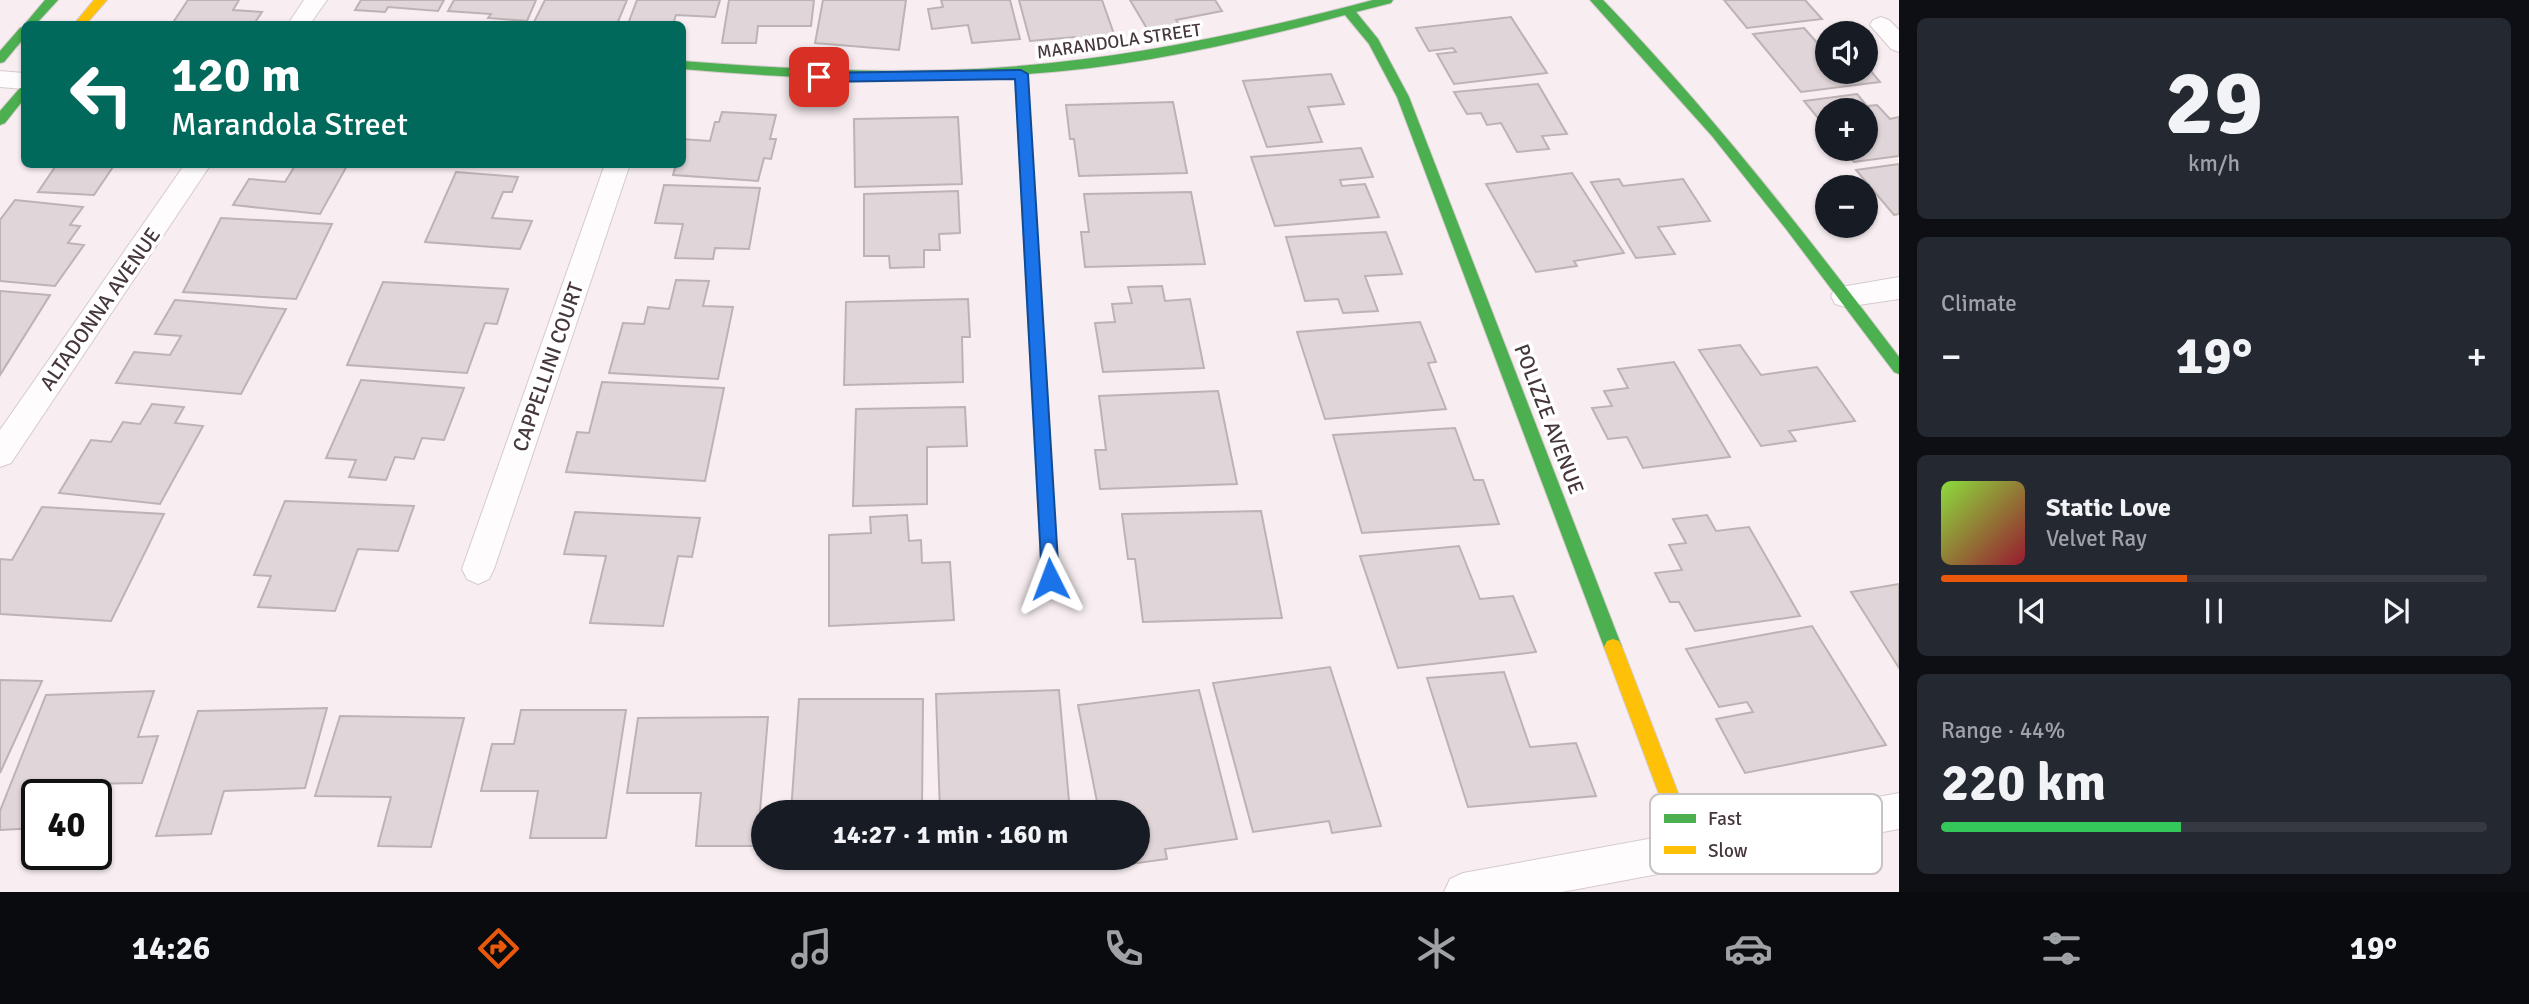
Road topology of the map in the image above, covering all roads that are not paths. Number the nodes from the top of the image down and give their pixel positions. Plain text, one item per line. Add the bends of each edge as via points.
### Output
1 (52, 0) edge
2 (101, 0) edge
3 (316, 0) edge
4 (1387, 0) edge
5 (1596, 0) edge
6 (1349, 12) junction
7 (33, 21) edge
8 (83, 21) edge
9 (301, 21) edge
10 (1881, 25) dead end
11 (1899, 44) edge
12 (686, 65) edge
13 (1021, 74) junction
14 (0, 79) edge
15 (21, 81) edge
16 (21, 95) edge
17 (0, 120) edge
18 (196, 168) edge
19 (617, 168) edge
20 (1899, 288) edge
21 (1844, 296) junction
22 (1889, 341) edge
23 (1899, 368) edge
24 (0, 454) edge
25 (478, 569) dead end
26 (1050, 579) dead end
27 (1669, 794) edge
28 (1650, 857) edge
29 (1464, 892) edge

1 - 7 street
2 - 8 street
3 - 9 street
4 - 6 street, MARANDOLA STREET
5 - 21 street via 1677,82
6 - 13 street, MARANDOLA STREET via 1190,51
6 - 27 street, POLIZZE AVENUE via 1388,65 1407,108
10 - 11 street
12 - 13 street, MARANDOLA STREET via 819,77
13 - 26 street
14 - 15 street
16 - 17 street
18 - 24 street, ALTADONNA AVENUE
19 - 25 street, CAPPELLINI COURT
20 - 21 street
21 - 22 street
22 - 23 street
28 - 29 street

